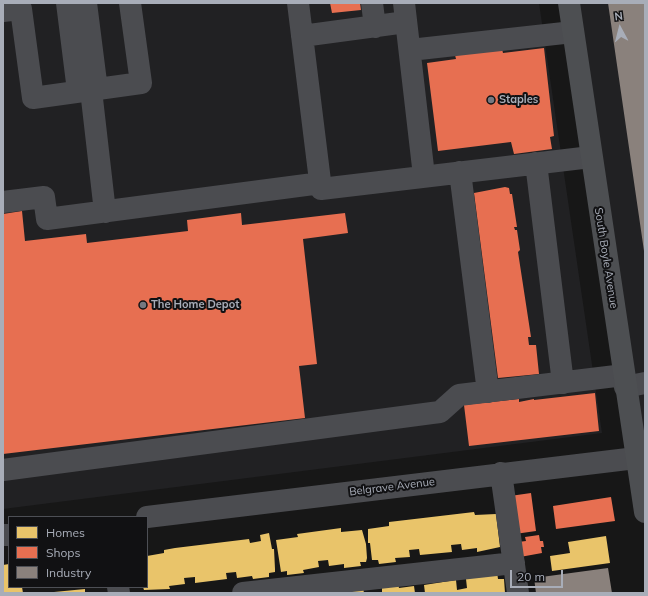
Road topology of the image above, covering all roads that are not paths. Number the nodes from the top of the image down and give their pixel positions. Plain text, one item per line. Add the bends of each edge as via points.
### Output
1 (67, 3) edge
2 (86, 3) edge
3 (130, 3) edge
4 (298, 3) edge
5 (372, 3) edge
6 (569, 3) edge
7 (3, 11) edge
8 (405, 13) edge
9 (375, 27) junction
10 (573, 32) junction
11 (302, 36) junction
12 (410, 50) junction
13 (89, 90) junction
14 (591, 157) junction
15 (536, 163) junction
16 (460, 172) junction
17 (424, 176) junction
18 (320, 183) junction
19 (3, 202) edge
20 (105, 212) junction
21 (631, 382) edge
22 (563, 383) junction
23 (488, 392) junction
24 (636, 458) junction
25 (3, 470) edge
26 (501, 474) junction
27 (645, 512) edge
28 (148, 517) edge
29 (514, 563) junction
30 (243, 593) edge
31 (518, 593) edge

1 - 13 street
2 - 13 street
3 - 13 street via 141,83
4 - 11 street
5 - 9 street
6 - 10 main road, South Boyle Avenue
7 - 13 street via 21,9 33,98
8 - 9 street
8 - 12 street
9 - 11 street
10 - 12 street
10 - 14 main road, South Boyle Avenue
11 - 18 street
12 - 17 street
13 - 20 street
14 - 15 street
14 - 21 main road, South Boyle Avenue
15 - 16 street
15 - 22 street
16 - 17 street
16 - 23 street
17 - 18 street via 321,189
18 - 20 street
19 - 20 street via 44,197 47,219
21 - 22 street
21 - 24 main road, South Boyle Avenue
22 - 23 street
23 - 25 street via 459,395 440,412
24 - 26 street, Belgrave Avenue
24 - 27 main road, South Boyle Avenue
26 - 28 street, Belgrave Avenue
26 - 29 street
29 - 30 street
29 - 31 street

